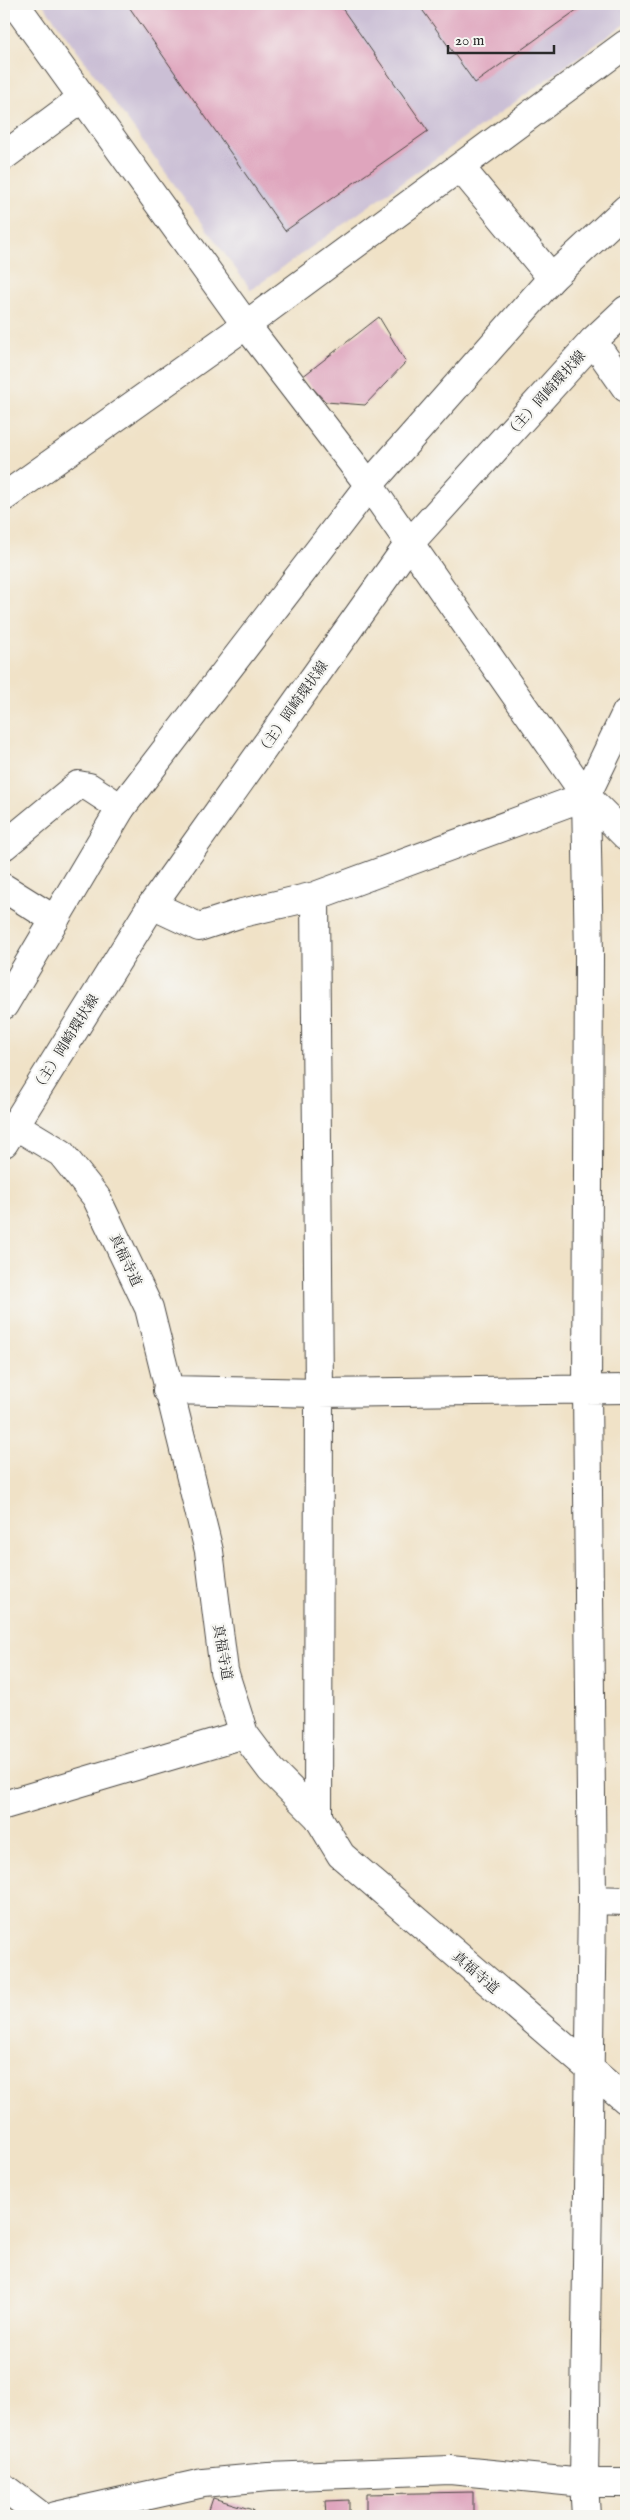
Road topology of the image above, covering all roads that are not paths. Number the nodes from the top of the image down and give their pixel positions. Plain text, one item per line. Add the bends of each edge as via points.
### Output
1 (16, 4) edge
2 (626, 44) edge
3 (82, 98) junction
4 (4, 156) edge
5 (460, 168) junction
6 (626, 209) edge
7 (552, 278) junction
8 (626, 310) edge
9 (246, 325) junction
10 (593, 341) junction
11 (626, 388) edge
12 (369, 485) junction
13 (4, 497) edge
14 (409, 544) junction
15 (626, 712) edge
16 (586, 796) junction
17 (121, 808) junction
18 (626, 836) edge
19 (4, 846) edge
20 (4, 888) edge
21 (315, 896) junction
22 (152, 905) junction
23 (55, 920) junction
24 (4, 1005) edge
25 (9, 1134) edge
26 (587, 1389) junction
27 (626, 1389) edge
28 (168, 1390) junction
29 (319, 1394) junction
30 (244, 1734) junction
31 (4, 1805) edge
32 (318, 1817) junction
33 (592, 1900) junction
34 (626, 1901) edge
35 (588, 2069) junction
36 (626, 2100) edge
37 (584, 2483) junction
38 (626, 2483) edge
39 (4, 2488) edge
40 (41, 2516) edge
41 (56, 2516) edge
42 (586, 2516) edge

1 - 3 street
2 - 5 street
3 - 4 street
3 - 9 street
5 - 7 street
5 - 9 street
6 - 7 street
7 - 12 street
8 - 10 street, （主）岡崎環状線
9 - 12 street
9 - 13 street
10 - 11 street
10 - 14 street, （主）岡崎環状線
12 - 14 street
12 - 17 street
14 - 16 street
14 - 22 street, （主）岡崎環状線
15 - 16 street
16 - 18 street
16 - 21 street
16 - 26 street via 589,956
17 - 19 street via 89,786 78,786
17 - 23 street
20 - 23 street
21 - 22 street via 199,927
21 - 29 street
22 - 25 street, （主）岡崎環状線
23 - 24 street
25 - 28 street, 真福寺道 via 61,1153 96,1197 149,1308
26 - 27 street
26 - 29 street
26 - 33 street
28 - 29 street
28 - 30 street, 真福寺道 via 209,1551 224,1671
29 - 32 street
30 - 31 street
30 - 32 street, 真福寺道 via 271,1770
32 - 35 street, 真福寺道 via 341,1855
33 - 34 street
33 - 35 street
35 - 36 street, 真福寺道
35 - 37 street
37 - 38 street
37 - 41 street via 450,2470 268,2477 202,2483
37 - 42 street
39 - 40 street

